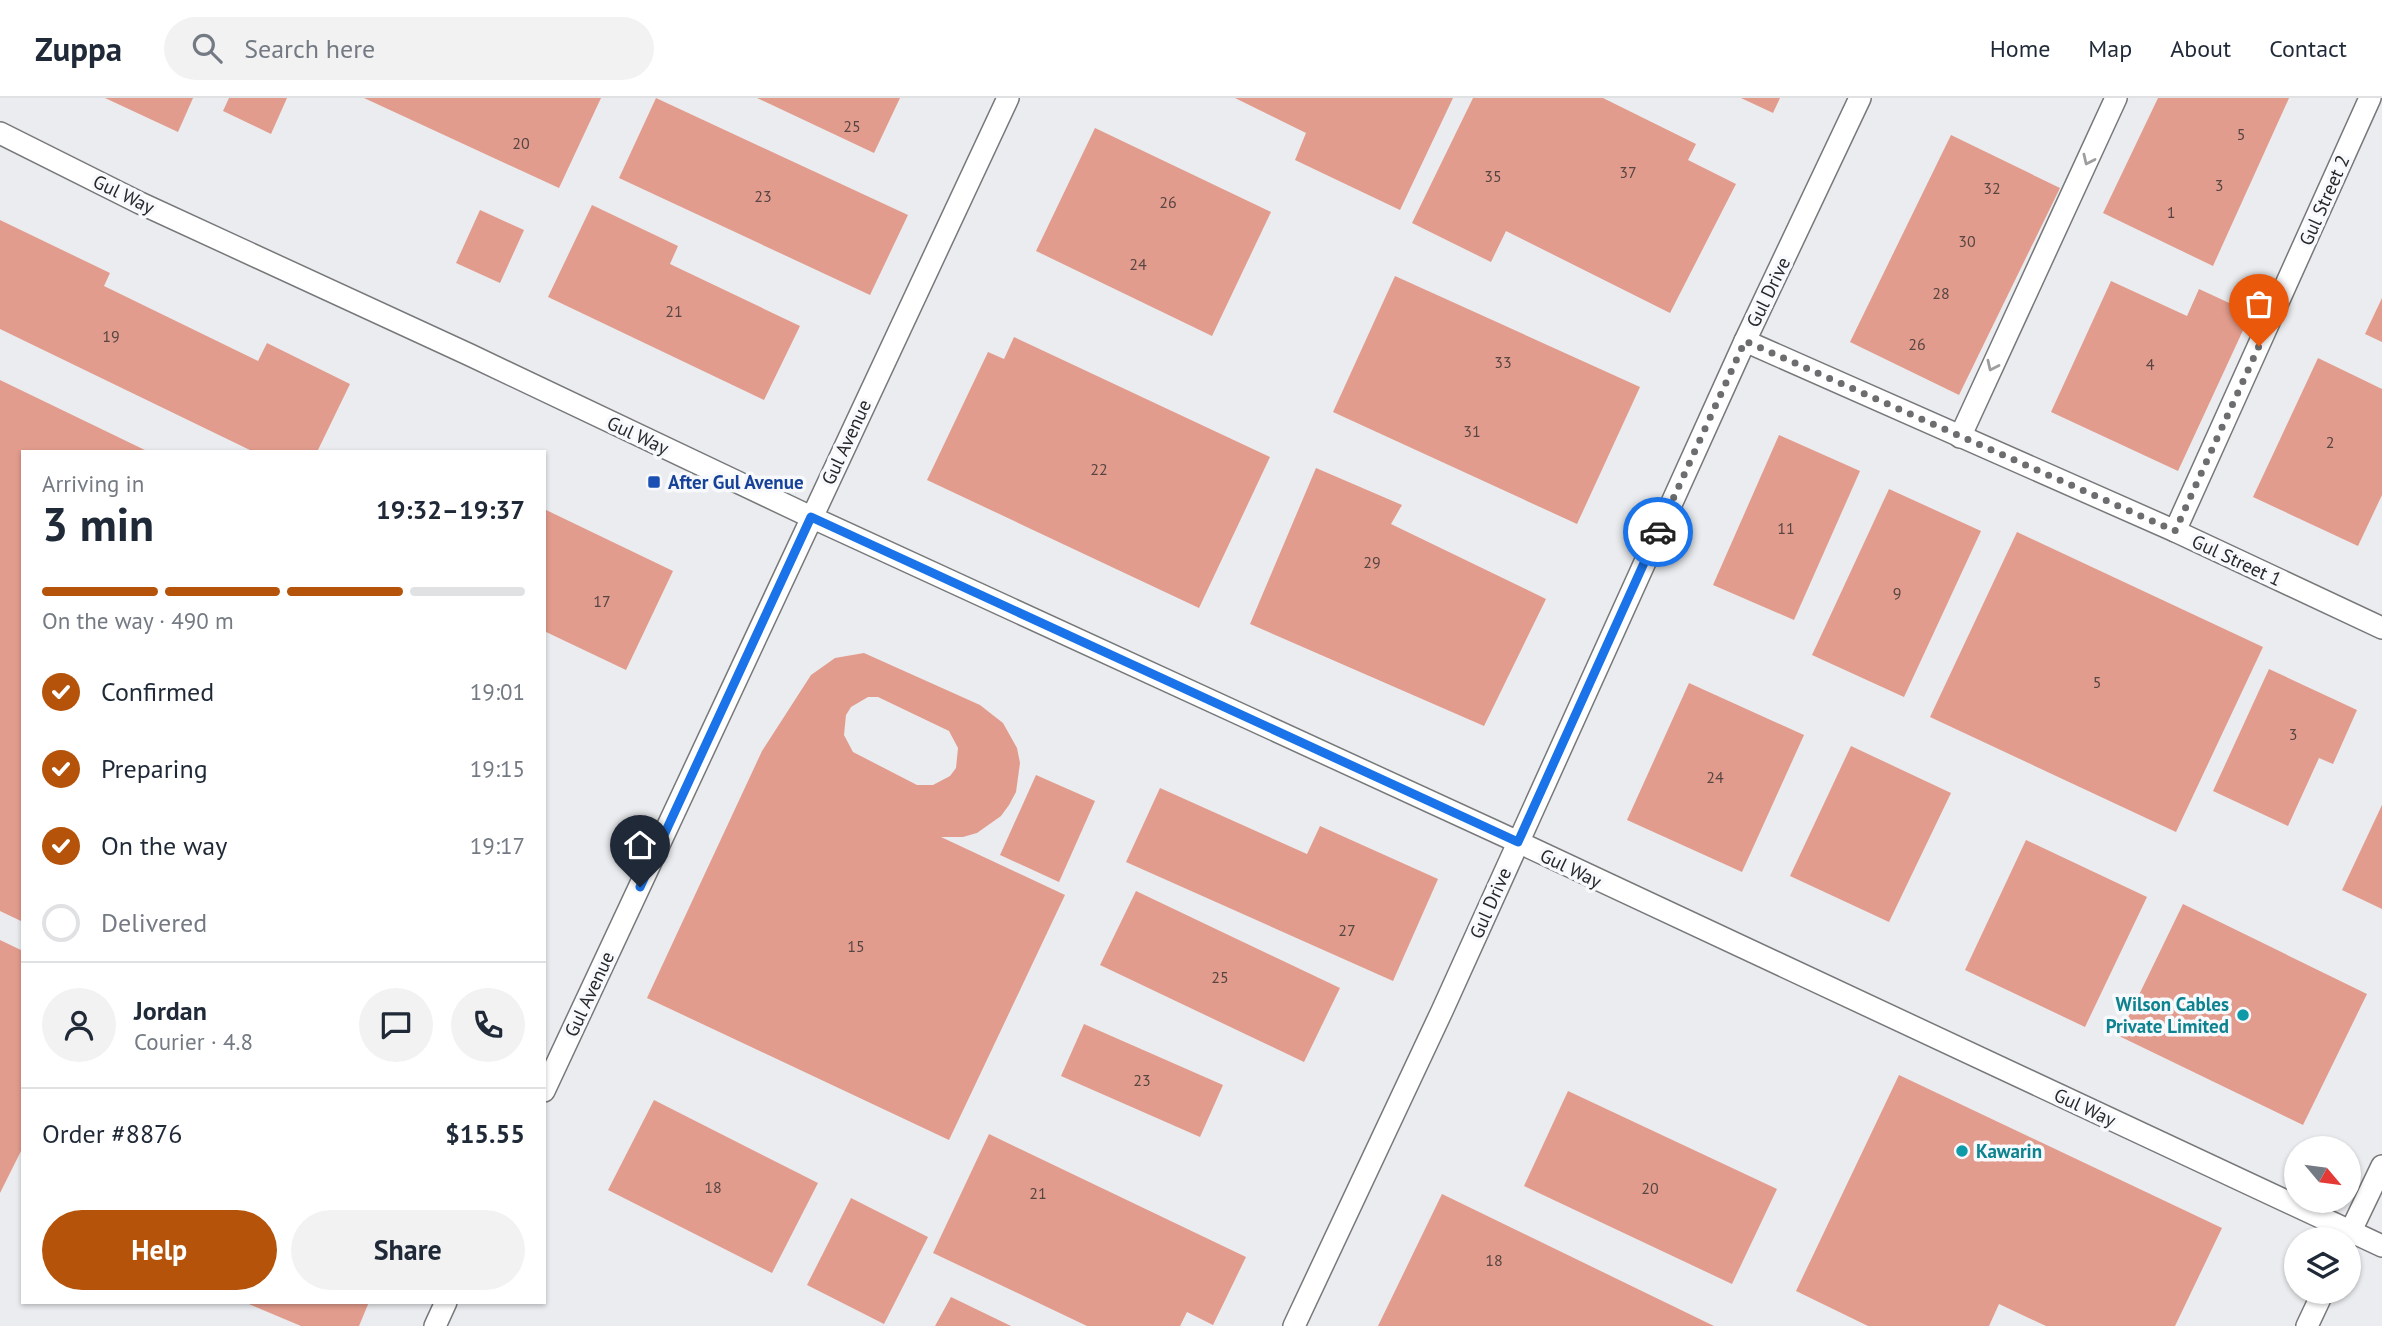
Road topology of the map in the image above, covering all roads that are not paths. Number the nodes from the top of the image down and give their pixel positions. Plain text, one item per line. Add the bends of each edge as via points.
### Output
1 (1008, 98) edge
2 (1860, 98) edge
3 (2116, 98) edge
4 (2370, 98) edge
5 (0, 133) edge
6 (1745, 341) junction
7 (1960, 436) junction
8 (811, 517) junction
9 (2175, 531) junction
10 (2382, 628) edge
11 (1518, 842) junction
12 (546, 1087) edge
13 (2382, 1166) edge
14 (2332, 1227) edge
15 (2353, 1227) edge
16 (2361, 1239) edge
17 (2382, 1246) edge
18 (445, 1304) edge
19 (2317, 1304) edge
20 (435, 1326) edge
21 (1294, 1326) edge
22 (2307, 1326) edge

1 - 8 street, Gul Avenue
2 - 6 street, Gul Drive
3 -> 7 street
4 - 9 street, Gul Street 2
5 - 8 street, Gul Way
6 - 7 street, Gul Street 1
6 - 11 street, Gul Drive
7 - 9 street, Gul Street 1
8 - 11 street, Gul Way
8 - 12 street, Gul Avenue
9 - 10 street, Gul Street 1
11 - 14 street, Gul Way
11 - 21 street, Gul Drive
13 - 15 street
16 - 17 street, Gul Way
18 - 20 street
19 - 22 street

